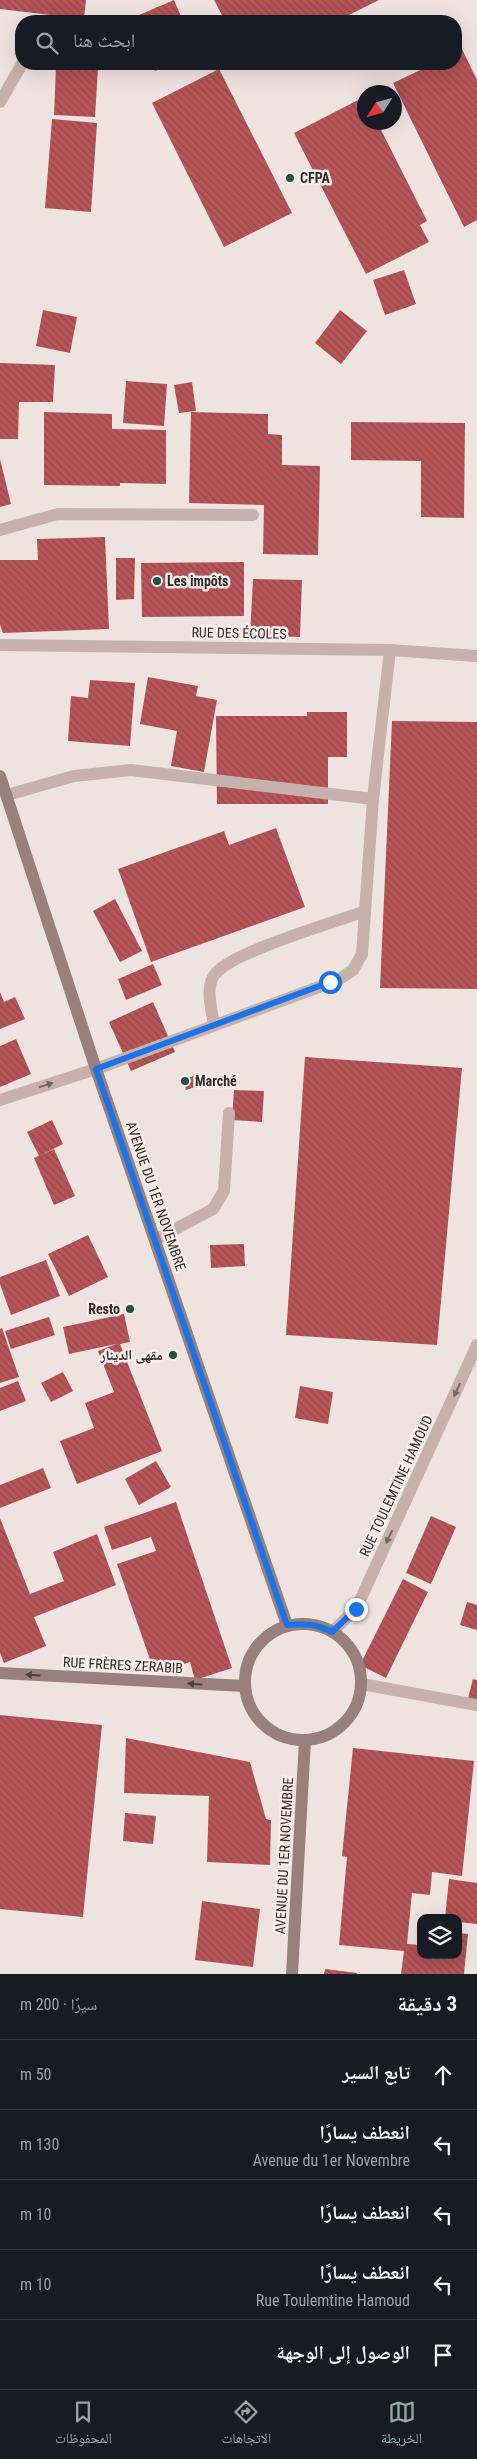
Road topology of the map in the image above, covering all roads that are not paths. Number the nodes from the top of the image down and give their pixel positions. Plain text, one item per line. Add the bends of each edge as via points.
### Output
1 (19, 70) edge
2 (0, 102) edge
3 (253, 515) dead end
4 (0, 530) edge
5 (0, 645) edge
6 (390, 650) junction
7 (477, 656) edge
8 (0, 776) edge
9 (7, 796) junction
10 (373, 799) junction
11 (365, 911) junction
12 (214, 1025) junction
13 (96, 1069) junction
14 (0, 1100) edge
15 (229, 1114) dead end
16 (154, 1240) junction
17 (477, 1345) edge
18 (287, 1625) junction
19 (332, 1632) junction
20 (0, 1673) edge
21 (362, 1684) junction
22 (244, 1686) junction
23 (477, 1705) edge
24 (306, 1740) junction
25 (292, 1974) edge

1 - 2 street
3 - 4 street via 58,514
5 - 6 street, RUE DES ÉCOLES
6 - 7 street, RUE DES ÉCOLES
6 - 10 street
8 - 9 main road, AVENUE DU 1ER NOVEMBRE
9 - 10 street via 74,776 131,770
9 - 13 main road, AVENUE DU 1ER NOVEMBRE
10 - 11 street
11 - 12 street via 362,954 353,970
11 - 12 street via 241,956 216,973 209,986
12 - 13 street
14 -> 13 street
13 - 16 main road, AVENUE DU 1ER NOVEMBRE
15 - 16 street via 224,1191 214,1209
16 - 18 main road, AVENUE DU 1ER NOVEMBRE
17 -> 19 street, RUE TOULEMTINE HAMOUD via 356,1609
18 - 19 main road via 320,1625
18 - 22 main road via 269,1633 254,1648 248,1659
19 - 21 main road via 352,1650
22 -> 20 main road, RUE FRÈRES ZERABIB
21 - 23 street
21 - 24 main road via 357,1704 346,1722 330,1734
22 - 24 main road via 256,1718 271,1732
24 - 25 main road, AVENUE DU 1ER NOVEMBRE

